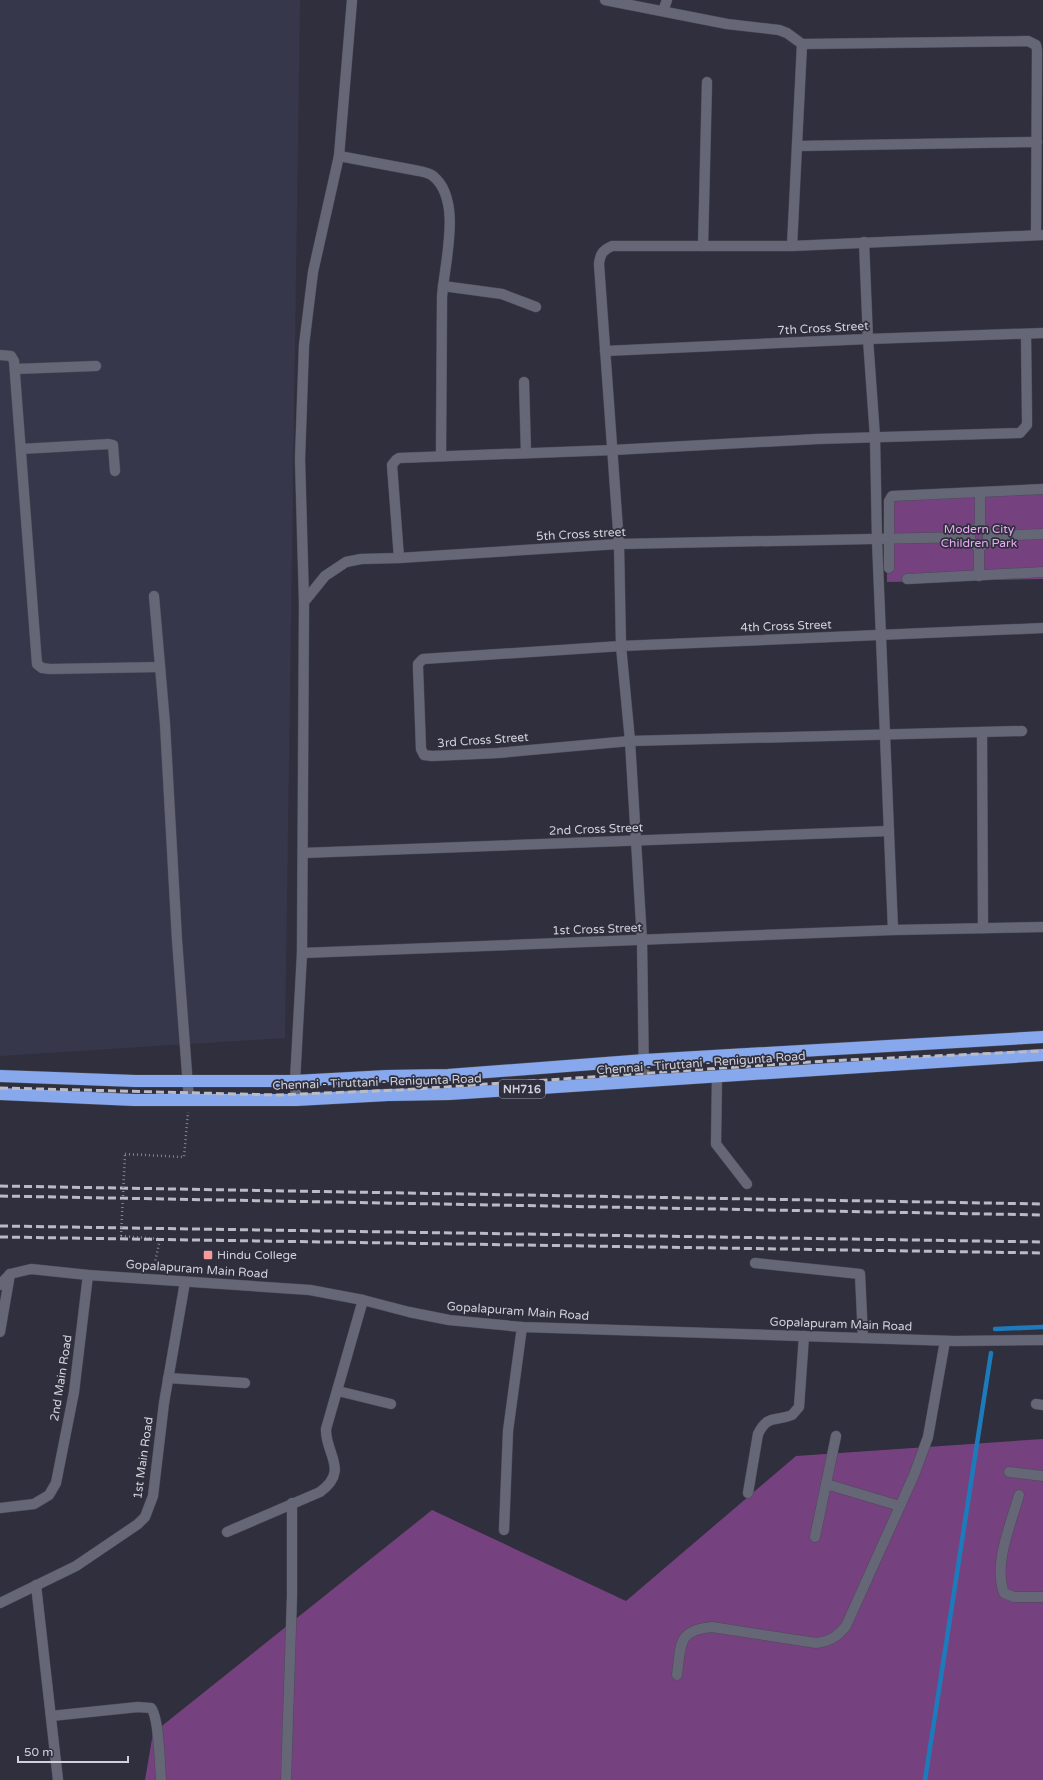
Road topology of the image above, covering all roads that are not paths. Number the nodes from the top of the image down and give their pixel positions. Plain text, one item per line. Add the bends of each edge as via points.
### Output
1 (352, 0) edge
2 (605, 0) edge
3 (667, 0) edge
4 (663, 11) junction
5 (802, 44) junction
6 (707, 82) dead end
7 (1036, 142) junction
8 (797, 146) junction
9 (338, 156) junction
10 (1039, 235) edge
11 (864, 242) junction
12 (703, 246) junction
13 (792, 246) junction
14 (442, 286) junction
15 (536, 307) dead end
16 (1043, 333) edge
17 (1026, 334) junction
18 (868, 339) junction
19 (605, 351) junction
20 (0, 355) edge
21 (96, 366) dead end
22 (15, 369) junction
23 (524, 382) dead end
24 (875, 437) junction
25 (22, 449) junction
26 (613, 450) junction
27 (526, 453) junction
28 (441, 456) junction
29 (116, 471) dead end
30 (1043, 489) edge
31 (980, 492) junction
32 (980, 527) junction
33 (1043, 534) edge
34 (988, 536) junction
35 (969, 537) junction
36 (877, 540) junction
37 (889, 540) junction
38 (619, 544) junction
39 (979, 546) junction
40 (399, 558) junction
41 (889, 568) dead end
42 (1043, 572) edge
43 (979, 576) junction
44 (908, 579) dead end
45 (154, 596) dead end
46 (304, 602) junction
47 (1043, 628) edge
48 (881, 636) junction
49 (621, 646) junction
50 (531, 651) joint
51 (160, 667) junction
52 (1022, 731) dead end
53 (982, 732) junction
54 (885, 734) junction
55 (630, 741) junction
56 (889, 831) junction
57 (636, 840) junction
58 (303, 853) junction
59 (1043, 927) edge
60 (983, 928) junction
61 (893, 930) junction
62 (642, 940) junction
63 (302, 953) junction
64 (1043, 1037) edge
65 (1043, 1055) edge
66 (645, 1060) junction
67 (0, 1076) edge
68 (717, 1076) junction
69 (644, 1080) junction
70 (188, 1081) junction
71 (295, 1081) junction
72 (0, 1094) edge
73 (189, 1100) junction
74 (296, 1100) junction
75 (747, 1184) dead end
76 (755, 1263) dead end
77 (10, 1274) junction
78 (88, 1275) junction
79 (185, 1282) junction
80 (0, 1285) edge
81 (363, 1300) junction
82 (522, 1326) junction
83 (0, 1332) edge
84 (804, 1336) junction
85 (863, 1338) junction
86 (1043, 1340) edge
87 (945, 1341) junction
88 (168, 1378) junction
89 (246, 1383) dead end
90 (338, 1390) junction
91 (392, 1404) dead end
92 (836, 1436) dead end
93 (1009, 1472) dead end
94 (1043, 1476) edge
95 (826, 1484) junction
96 (748, 1492) dead end
97 (1019, 1495) dead end
98 (292, 1503) junction
99 (900, 1506) junction
100 (0, 1508) edge
101 (504, 1530) dead end
102 (227, 1532) dead end
103 (815, 1537) dead end
104 (36, 1585) junction
105 (1043, 1597) edge
106 (0, 1604) edge
107 (677, 1675) dead end
108 (51, 1716) junction
109 (58, 1780) edge
110 (161, 1780) edge
111 (286, 1780) edge

1 - 9 street
2 - 4 street
3 - 4 street
4 - 5 street via 727,24 779,30
5 - 7 street via 1028,41 1033,43 1037,50
5 - 8 street
6 - 12 street
7 - 8 street
7 - 10 street
8 - 13 street
9 - 14 street via 419,171 432,175 440,183 447,198 449,222 448,250
9 - 46 street via 314,272 304,345 300,458
10 - 11 street
11 - 13 street
11 - 18 street
12 - 13 street
12 - 19 street via 612,246 604,250 599,264
14 - 15 street via 502,294
14 - 28 street
16 - 17 street, 7th Cross Street
17 - 18 street, 7th Cross Street
17 - 24 street via 1027,425 1020,434
18 - 19 street, 7th Cross Street
18 - 24 street
19 - 26 street
20 - 22 street via 11,356
21 - 22 street
22 - 25 street
23 - 27 street
24 - 26 street
24 - 36 street
25 - 29 street via 109,444 113,445
25 - 51 street via 37,664 50,669
26 - 27 street
26 - 38 street
27 - 28 street
28 - 40 street via 399,458 392,465
30 - 31 street
31 - 32 street
31 - 37 street via 892,496 889,501
32 - 34 street via 986,530
32 - 35 street via 972,530
33 - 34 street
34 - 39 street via 985,544
35 - 37 street, 5th Cross street
35 - 39 street via 971,543
36 - 37 street, 5th Cross street
36 - 38 street, 5th Cross street
36 - 48 street
37 - 41 street
38 - 40 street, 5th Cross street
38 - 49 street
39 - 43 street
40 - 46 street, 5th Cross street via 346,562 325,576
42 - 43 street
43 - 44 street
45 - 51 street
46 - 58 street
47 - 48 street, 4th Cross Street
48 - 49 street, 4th Cross Street
48 - 54 street
49 - 50 street, 4th Cross Street
49 - 55 street
50 - 55 street, 3rd Cross Street via 423,659 418,667 420,742 424,756 498,753
51 - 70 street
52 - 53 street
53 - 54 street
53 - 60 street
54 - 55 street
54 - 56 street
55 - 57 street
56 - 57 street, 2nd Cross Street
56 - 61 street
57 - 58 street, 2nd Cross Street
57 - 62 street
58 - 63 street
59 - 60 street, 1st Cross Street
60 - 61 street, 1st Cross Street
61 - 62 street, 1st Cross Street
62 - 63 street, 1st Cross Street
62 - 66 street
63 - 71 street
64 - 66 highway, Chennai - Tiruttani - Renigunta Road / NH716
65 - 68 highway, Chennai - Tiruttani - Renigunta Road / NH716
66 - 69 street
66 - 71 highway, Chennai - Tiruttani - Renigunta Road / NH716 via 448,1075
67 - 70 highway, Chennai - Tiruttani - Renigunta Road / NH716
68 - 69 highway, Chennai - Tiruttani - Renigunta Road / NH716
68 - 75 street via 716,1144
69 - 74 highway, Chennai - Tiruttani - Renigunta Road / NH716 via 449,1094
70 - 71 highway, Chennai - Tiruttani - Renigunta Road / NH716
70 - 73 street
71 - 74 street
72 - 73 highway, Chennai - Tiruttani - Renigunta Road / NH716
73 - 74 highway, Chennai - Tiruttani - Renigunta Road / NH716
76 - 85 street via 860,1274
77 - 78 street, Gopalapuram Main Road via 31,1269
77 - 80 street
77 - 83 street
78 - 79 street, Gopalapuram Main Road
78 - 100 street, 2nd Main Road via 74,1392 56,1483 49,1495 38,1502
79 - 81 street, Gopalapuram Main Road via 310,1290
79 - 88 street, 1st Main Road
81 - 82 street, Gopalapuram Main Road via 449,1320
81 - 90 street
82 - 84 street, Gopalapuram Main Road
82 - 101 street via 508,1431
84 - 85 street, Gopalapuram Main Road
84 - 96 street via 799,1407 792,1415 770,1420 761,1428
85 - 87 street, Gopalapuram Main Road
86 - 87 street, Gopalapuram Main Road
87 - 99 street via 928,1436
88 - 89 street
88 - 104 street, 1st Main Road via 153,1496 145,1517 76,1566
90 - 91 street
90 - 98 street via 326,1428 326,1437 335,1461 335,1472 328,1486 320,1492
92 - 95 street
93 - 94 street
95 - 99 street
95 - 103 street
97 - 105 street via 1001,1561 1000,1583 1004,1593 1014,1597
98 - 102 street
98 - 111 street via 292,1596
99 - 107 street via 846,1626 838,1636 816,1643 712,1627 699,1628 692,1630 682,1643
104 - 106 street, 1st Main Road
104 - 108 street
108 - 109 street
108 - 110 street via 138,1707 151,1708 156,1721

